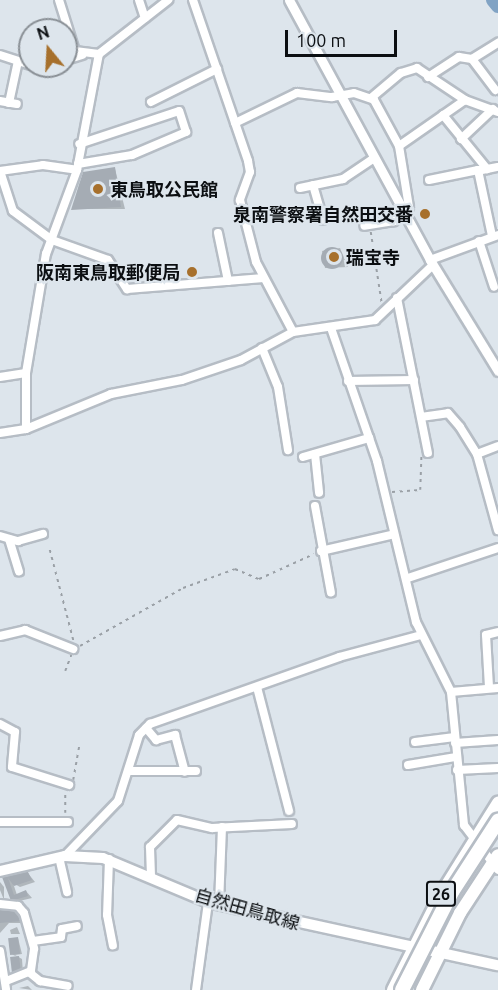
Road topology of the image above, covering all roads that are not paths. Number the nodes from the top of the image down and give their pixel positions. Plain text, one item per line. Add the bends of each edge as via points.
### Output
1 (59, 0) edge
2 (139, 0) edge
3 (168, 0) edge
4 (193, 0) edge
5 (289, 0) edge
6 (145, 18) junction
7 (498, 43) edge
8 (99, 54) junction
9 (0, 55) edge
10 (82, 55) junction
11 (78, 56) edge
12 (472, 59) junction
13 (18, 61) joint
14 (217, 69) junction
15 (428, 77) junction
16 (496, 89) edge
17 (340, 95) junction
18 (371, 98) junction
19 (465, 100) junction
20 (151, 102) dead end
21 (483, 102) junction
22 (9, 103) edge
23 (496, 110) edge
24 (443, 115) junction
25 (235, 123) junction
26 (461, 139) junction
27 (79, 144) junction
28 (399, 146) junction
29 (374, 158) junction
30 (78, 167) junction
31 (498, 167) edge
32 (487, 169) junction
33 (478, 170) junction
34 (0, 171) edge
35 (429, 180) dead end
36 (313, 185) junction
37 (300, 188) dead end
38 (404, 213) junction
39 (323, 220) dead end
40 (366, 225) road end
41 (218, 233) dead end
42 (495, 236) edge
43 (52, 240) junction
44 (479, 241) junction
45 (431, 262) junction
46 (264, 278) junction
47 (228, 281) junction
48 (494, 287) dead end
49 (397, 298) junction
50 (331, 328) junction
51 (293, 332) junction
52 (262, 348) junction
53 (498, 371) edge
54 (26, 373) junction
55 (0, 376) edge
56 (414, 380) junction
57 (348, 381) junction
58 (421, 417) junction
59 (26, 429) junction
60 (0, 433) edge
61 (369, 438) junction
62 (498, 446) edge
63 (288, 450) dead end
64 (428, 453) road end
65 (315, 454) junction
66 (477, 454) junction
67 (303, 457) dead end
68 (319, 493) dead end
69 (315, 506) dead end
70 (498, 530) edge
71 (43, 534) dead end
72 (391, 535) junction
73 (0, 536) edge
74 (9, 539) junction
75 (498, 548) edge
76 (321, 552) junction
77 (19, 572) dead end
78 (408, 578) junction
79 (331, 593) dead end
80 (498, 632) edge
81 (421, 635) junction
82 (0, 636) edge
83 (73, 649) road end
84 (257, 687) junction
85 (489, 687) junction
86 (498, 688) edge
87 (451, 692) junction
88 (0, 724) edge
89 (146, 728) junction
90 (455, 740) junction
91 (498, 740) edge
92 (415, 742) dead end
93 (456, 758) junction
94 (408, 765) dead end
95 (498, 768) edge
96 (457, 770) junction
97 (130, 771) junction
98 (196, 771) dead end
99 (185, 772) junction
100 (69, 785) road end
101 (498, 803) edge
102 (290, 811) dead end
103 (0, 822) edge
104 (68, 822) road end
105 (498, 822) edge
106 (292, 824) dead end
107 (222, 827) junction
108 (476, 837) junction
109 (62, 856) junction
110 (109, 859) junction
111 (496, 863) edge
112 (0, 870) edge
113 (151, 876) junction
114 (67, 892) dead end
115 (214, 903) junction
116 (0, 904) edge
117 (77, 926) dead end
118 (33, 941) junction
119 (114, 945) dead end
120 (411, 947) junction
121 (0, 951) edge
122 (442, 953) junction
123 (498, 965) edge
124 (30, 973) junction
125 (6, 986) edge
126 (68, 986) dead end
127 (196, 990) edge
128 (393, 990) edge
129 (402, 990) edge
130 (422, 990) edge

1 - 10 street via 75,51
2 - 6 street
3 - 6 street
4 - 14 street
5 - 17 street
6 - 8 street
7 - 12 street
8 - 10 street
8 - 27 street
9 - 13 street
10 - 11 street
12 - 15 street via 459,57
12 - 16 street
13 - 22 street
14 - 20 street
14 - 25 street
15 - 18 street via 411,69
15 - 19 street
16 - 21 street
17 - 18 street
17 - 25 street via 297,93
17 - 29 street
18 - 28 street
19 - 21 street
19 - 24 street
21 - 23 street
23 - 26 street
24 - 26 street
24 - 28 street
25 - 46 street via 250,172 240,200
26 - 32 street
27 - 30 street
27 - 30 street via 178,111 186,132 132,154
28 - 38 street via 409,207
29 - 36 street via 343,179
29 - 38 street
30 - 34 street via 43,165
30 - 43 street
31 - 32 street
32 - 33 street
33 - 35 street
33 - 42 street
34 - 43 street via 13,211
36 - 37 street
36 - 39 street
38 - 40 street via 394,221
38 - 45 street
41 - 47 street
42 - 44 street
43 - 47 street via 108,260 127,289
43 - 54 street
44 - 45 street
44 - 48 street
45 - 49 street
45 - 53 street
46 - 47 street
46 - 51 street
49 - 50 street via 385,311 357,326
49 - 56 street
50 - 51 street
50 - 57 street
51 - 52 street
52 - 59 street via 182,380 74,405
52 - 63 street via 278,387
54 - 55 street
54 - 59 street
56 - 57 street
56 - 58 street
57 - 61 street
58 - 64 street
58 - 66 street via 448,413
59 - 60 street
61 - 65 street
61 - 72 street
62 - 66 street
65 - 67 street
65 - 68 street
66 - 70 street
69 - 76 street
71 - 74 street
72 - 76 street
72 - 78 street
73 - 74 street
74 - 77 street
75 - 78 street
76 - 79 street
78 - 81 street
80 - 85 street via 486,635
81 - 84 street
81 - 87 street
82 - 83 street via 25,630
84 - 89 street
84 - 102 street
85 - 86 street
85 - 87 street
87 - 90 street
88 - 100 street via 15,732 12,767
89 - 97 street
89 - 99 street via 156,740 175,735
90 - 91 street
90 - 92 street
90 - 93 street
93 - 94 street
93 - 96 street
95 - 96 street
96 - 108 street via 464,825
97 - 99 street
97 - 109 street via 118,801
98 - 99 street
101 - 108 highway, 26
103 - 104 street
105 - 129 highway, 26, bridge via 453,892
106 - 107 street
107 - 113 street via 201,827 183,819 170,824 150,847
107 - 115 street
108 - 111 street
108 - 120 highway, 26
109 - 110 main road, 自然田鳥取線
109 - 112 main road, 自然田鳥取線
109 - 114 street
110 - 113 main road, 自然田鳥取線
110 - 119 street via 107,915
111 - 122 highway, 26
113 - 115 main road, 自然田鳥取線
115 - 120 main road, 自然田鳥取線
115 - 127 street
116 - 118 street via 18,906
117 - 118 street via 62,929 61,937
118 - 124 street
120 - 122 main road, 自然田鳥取線
120 - 128 highway, 26
121 - 125 street
122 - 123 main road, 自然田鳥取線
122 - 130 highway, 26
124 - 125 street
124 - 126 street via 40,981

